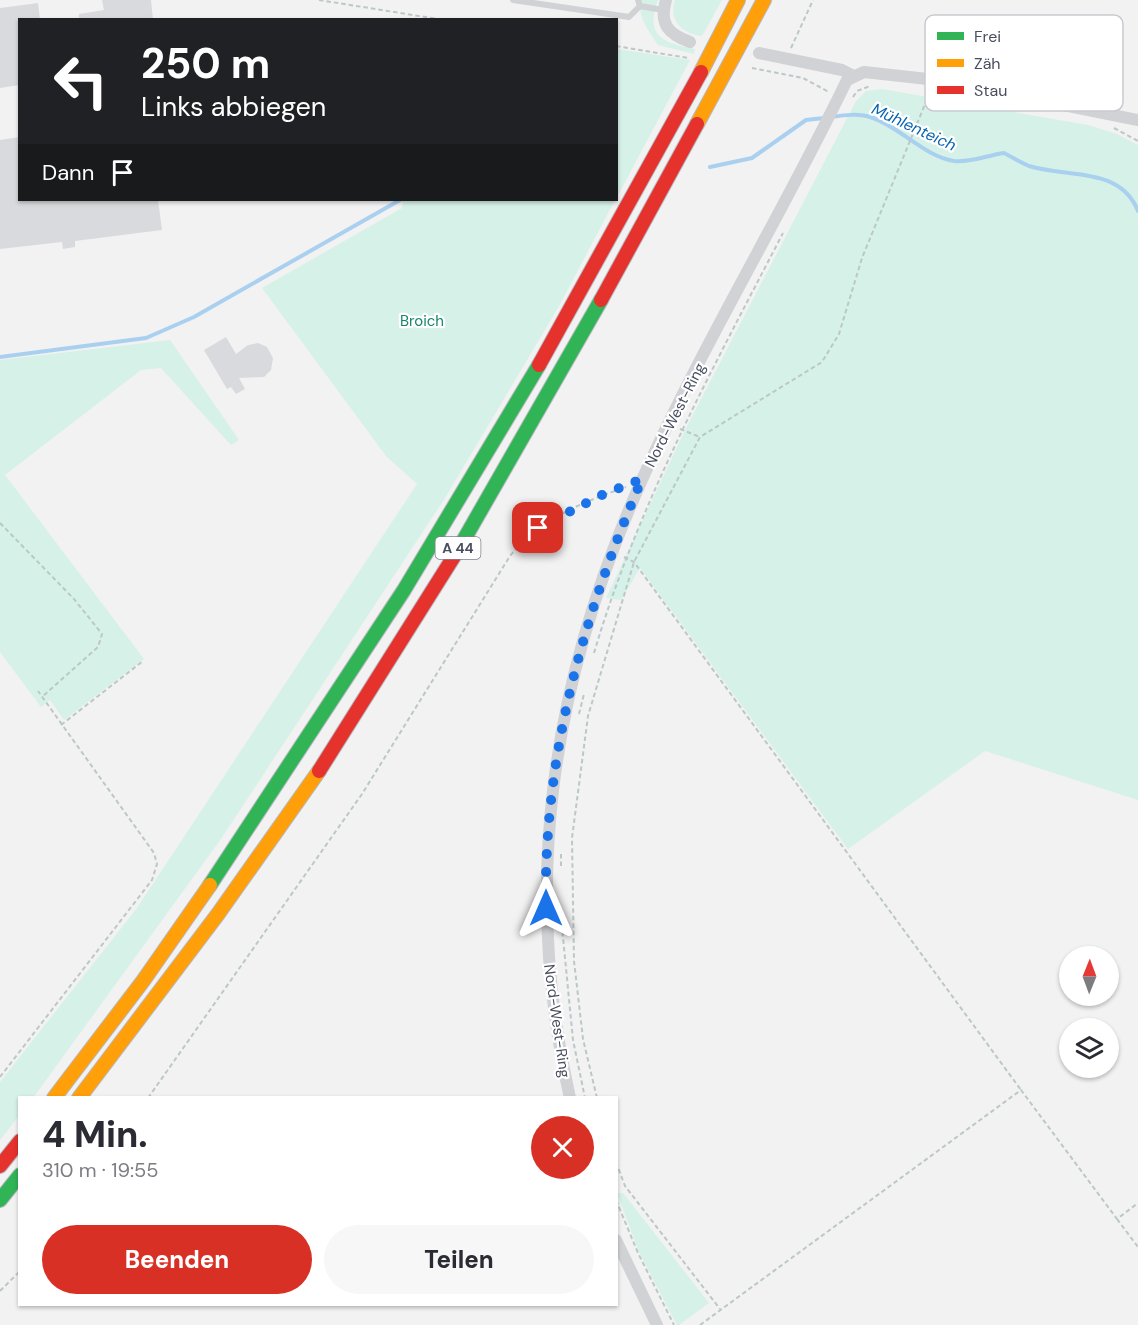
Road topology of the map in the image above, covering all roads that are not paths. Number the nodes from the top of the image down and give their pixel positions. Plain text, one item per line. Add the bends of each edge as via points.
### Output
1 (513, 0) edge
2 (738, 0) edge
3 (764, 0) edge
4 (639, 3) edge
5 (665, 5) edge
6 (690, 42) dead end
7 (759, 53) dead end
8 (852, 75) junction
9 (925, 79) edge
10 (1093, 111) edge
11 (1138, 120) edge
12 (55, 1096) edge
13 (81, 1096) edge
14 (570, 1096) edge
15 (18, 1144) edge
16 (0, 1166) edge
17 (18, 1178) edge
18 (0, 1200) edge
19 (618, 1244) edge
20 (657, 1325) edge

1 - 4 lane via 629,17
2 - 12 highway, A 44 via 653,165 449,520 190,915
3 - 13 highway, A 44 via 470,529 349,724 209,929
4 - 5 lane
5 - 6 street via 665,27 673,36
7 - 8 street
8 - 9 street via 864,72
8 - 14 street, Nord-West-Ring via 847,80 844,100 831,112 814,144 675,427 642,479 594,601 568,694 549,816 546,887 552,1005
10 - 11 street
15 - 16 highway
17 - 18 highway
19 - 20 street

